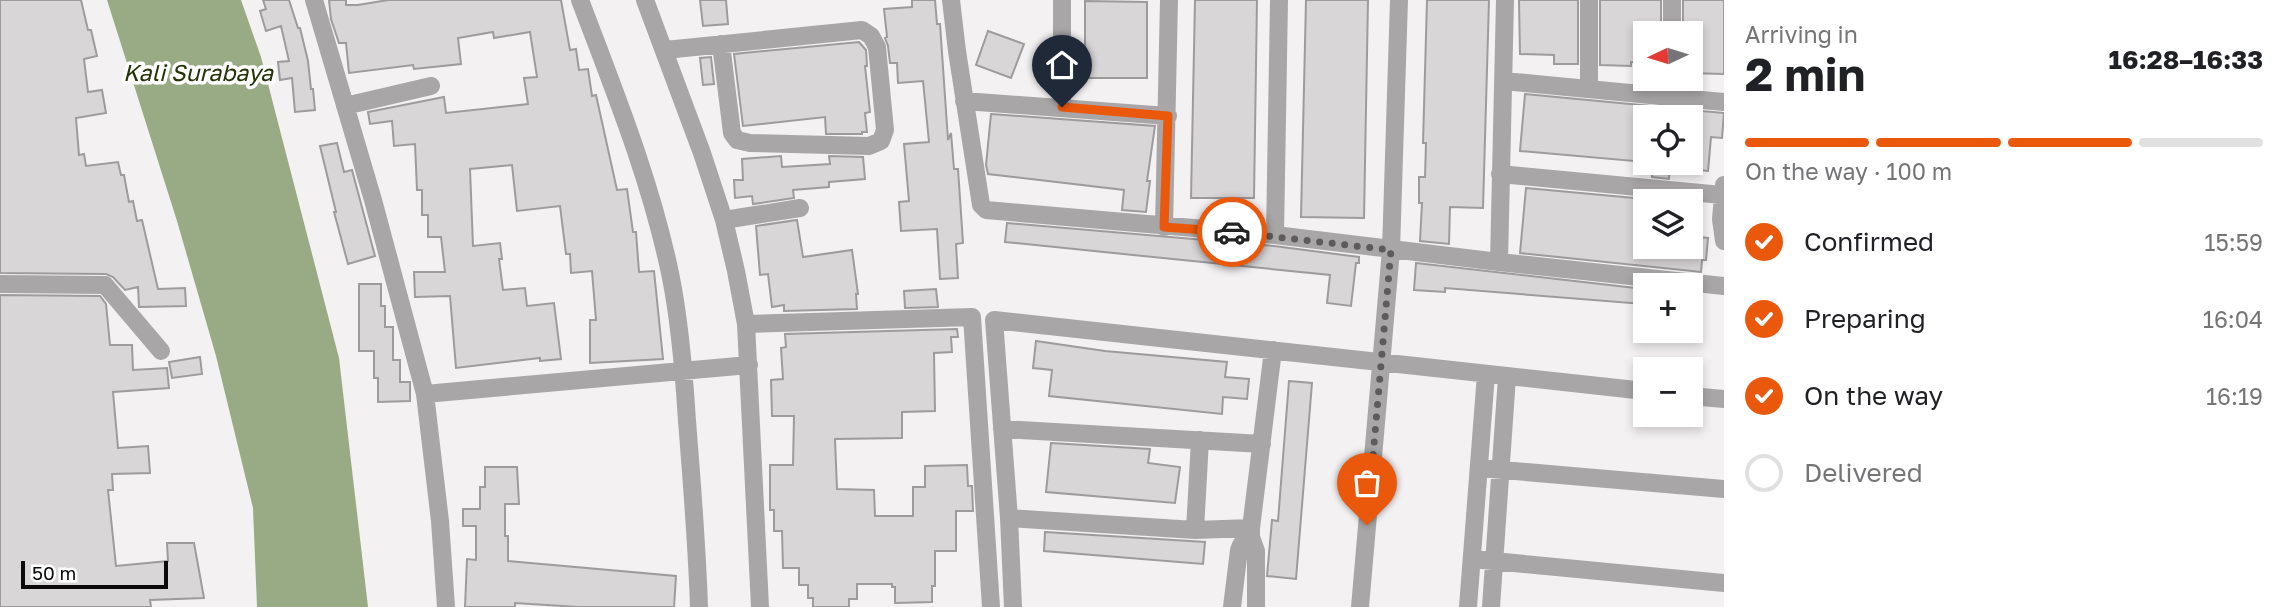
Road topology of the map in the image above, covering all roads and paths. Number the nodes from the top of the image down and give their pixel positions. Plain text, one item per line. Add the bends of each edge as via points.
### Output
1 (314, 0) edge
2 (580, 0) edge
3 (645, 0) edge
4 (951, 0) edge
5 (1062, 0) edge
6 (1169, 0) edge
7 (1279, 0) edge
8 (1399, 0) edge
9 (1505, 0) edge
10 (1589, 0) edge
11 (1672, 0) edge
12 (1672, 21) edge
13 (721, 44) junction
14 (665, 50) junction
15 (1504, 81) junction
16 (431, 86) dead end
17 (1633, 87) edge
18 (1589, 88) junction
19 (1686, 91) edge
20 (964, 101) junction
21 (1724, 103) edge
22 (345, 106) junction
23 (1062, 107) junction
24 (1168, 116) junction
25 (1500, 174) junction
26 (1723, 189) edge
27 (800, 208) dead end
28 (724, 220) junction
29 (1164, 227) junction
30 (1275, 235) junction
31 (1724, 241) edge
32 (1391, 250) junction
33 (1499, 262) junction
34 (0, 284) edge
35 (1724, 286) edge
36 (746, 324) junction
37 (1273, 350) junction
38 (161, 351) dead end
39 (1382, 361) junction
40 (743, 365) junction
41 (689, 370) junction
42 (1486, 374) junction
43 (1507, 377) junction
44 (1633, 390) edge
45 (425, 394) junction
46 (1703, 397) edge
47 (1724, 399) edge
48 (1002, 429) junction
49 (1200, 440) junction
50 (1262, 444) junction
51 (1479, 468) junction
52 (1500, 468) junction
53 (1724, 489) edge
54 (1009, 517) junction
55 (1195, 530) junction
56 (1251, 533) junction
57 (1472, 559) junction
58 (1494, 561) junction
59 (1724, 583) edge
60 (446, 607) edge
61 (699, 607) edge
62 (760, 607) edge
63 (991, 607) edge
64 (1013, 607) edge
65 (1232, 607) edge
66 (1256, 607) edge
67 (1360, 607) edge
68 (1468, 607) edge
69 (1491, 607) edge

1 - 22 street
2 - 41 street via 634,140 673,286
3 - 14 street
4 - 20 street
5 - 23 street
6 - 24 street
7 - 30 street
8 - 32 street
9 - 15 street
10 - 18 street
11 - 12 street
13 - 13 street via 862,30 877,47 885,131 881,141 869,146 737,139 732,133
13 - 14 street
14 - 28 street
15 - 18 street
15 - 25 street
16 - 22 street
17 - 18 street
19 - 21 street
20 - 23 street
20 - 29 street via 981,205 986,210
22 - 45 street
23 - 24 street
24 - 29 street
25 - 26 street
25 - 33 street
26 - 31 street
27 - 28 street
28 - 36 street
29 - 30 street
30 - 32 street
32 - 33 street
32 - 39 street
33 - 35 street
34 - 38 street via 105,285
36 - 40 street
36 - 63 street via 972,317
37 - 39 street
37 - 48 street via 994,320
37 - 50 street
39 - 42 street
39 - 67 street
40 - 41 street
40 - 62 street
41 - 45 street
41 - 61 street
42 - 43 street
42 - 51 street
43 - 44 street
43 - 52 street
45 - 60 street
46 - 47 street
48 - 49 street
48 - 54 street
49 - 50 street
49 - 55 street
50 - 56 street
51 - 52 street
51 - 57 street
52 - 53 street
52 - 58 street
54 - 55 street
54 - 64 street
55 - 56 street
56 - 65 street via 1239,550
56 - 66 street via 1256,551
57 - 58 street
57 - 68 street
58 - 59 street
58 - 69 street

